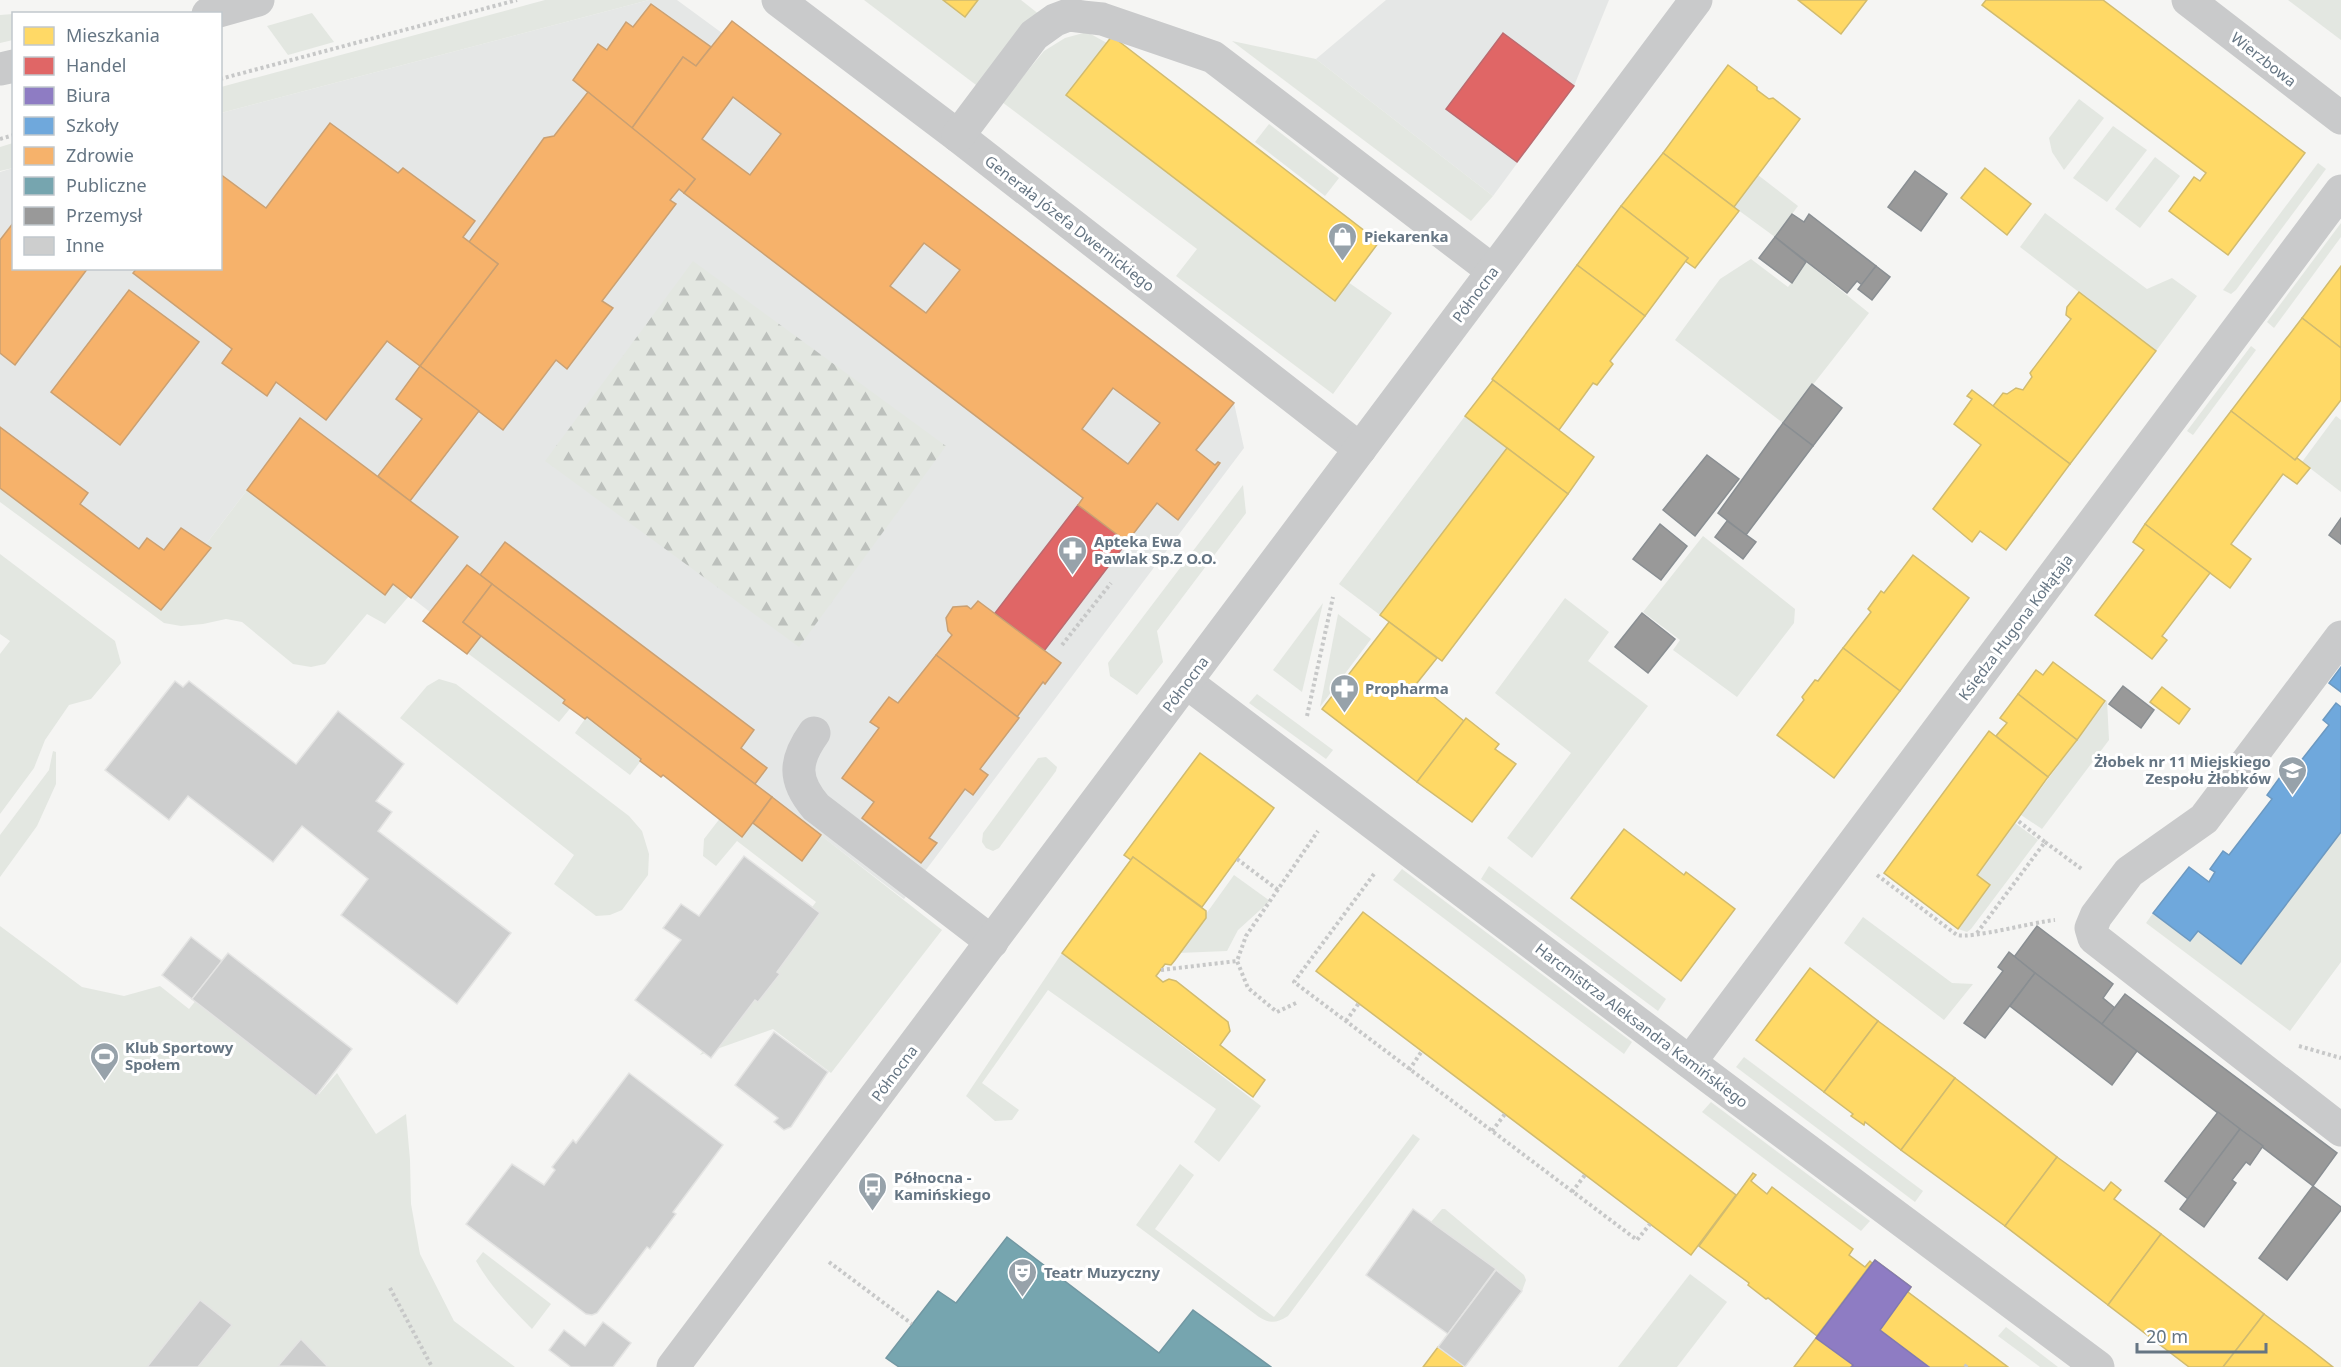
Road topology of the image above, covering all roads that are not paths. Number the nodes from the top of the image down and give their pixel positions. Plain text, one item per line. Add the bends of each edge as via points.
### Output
1 (258, 0) edge
2 (778, 0) edge
3 (1696, 0) edge
4 (2188, 0) edge
5 (215, 12) edge
6 (2341, 118) edge
7 (958, 136) junction
8 (2341, 191) edge
9 (1492, 271) junction
10 (1360, 449) junction
11 (2341, 637) edge
12 (1186, 682) junction
13 (814, 733) dead end
14 (992, 942) junction
15 (1690, 1062) junction
16 (2341, 1130) edge
17 (682, 1364) edge
18 (2098, 1367) edge

1 - 5 street
2 - 7 street, Generała Józefa Dwernickiego
3 - 9 street, Północna
4 - 6 street, Wierzbowa
7 - 9 street via 1041,28 1068,15 1102,19 1213,57
7 - 10 street, Generała Józefa Dwernickiego
8 - 15 street, Księdza Hugona Kołłątaja
9 - 10 street, Północna
10 - 12 street, Północna
11 - 16 street via 2204,819 2129,872 2091,928 2094,938
12 - 14 street, Północna
12 - 15 street, Harcmistrza Aleksandra Kamińskiego
13 - 14 street via 798,766 807,797
14 - 17 street, Północna
15 - 18 street, Harcmistrza Aleksandra Kamińskiego

